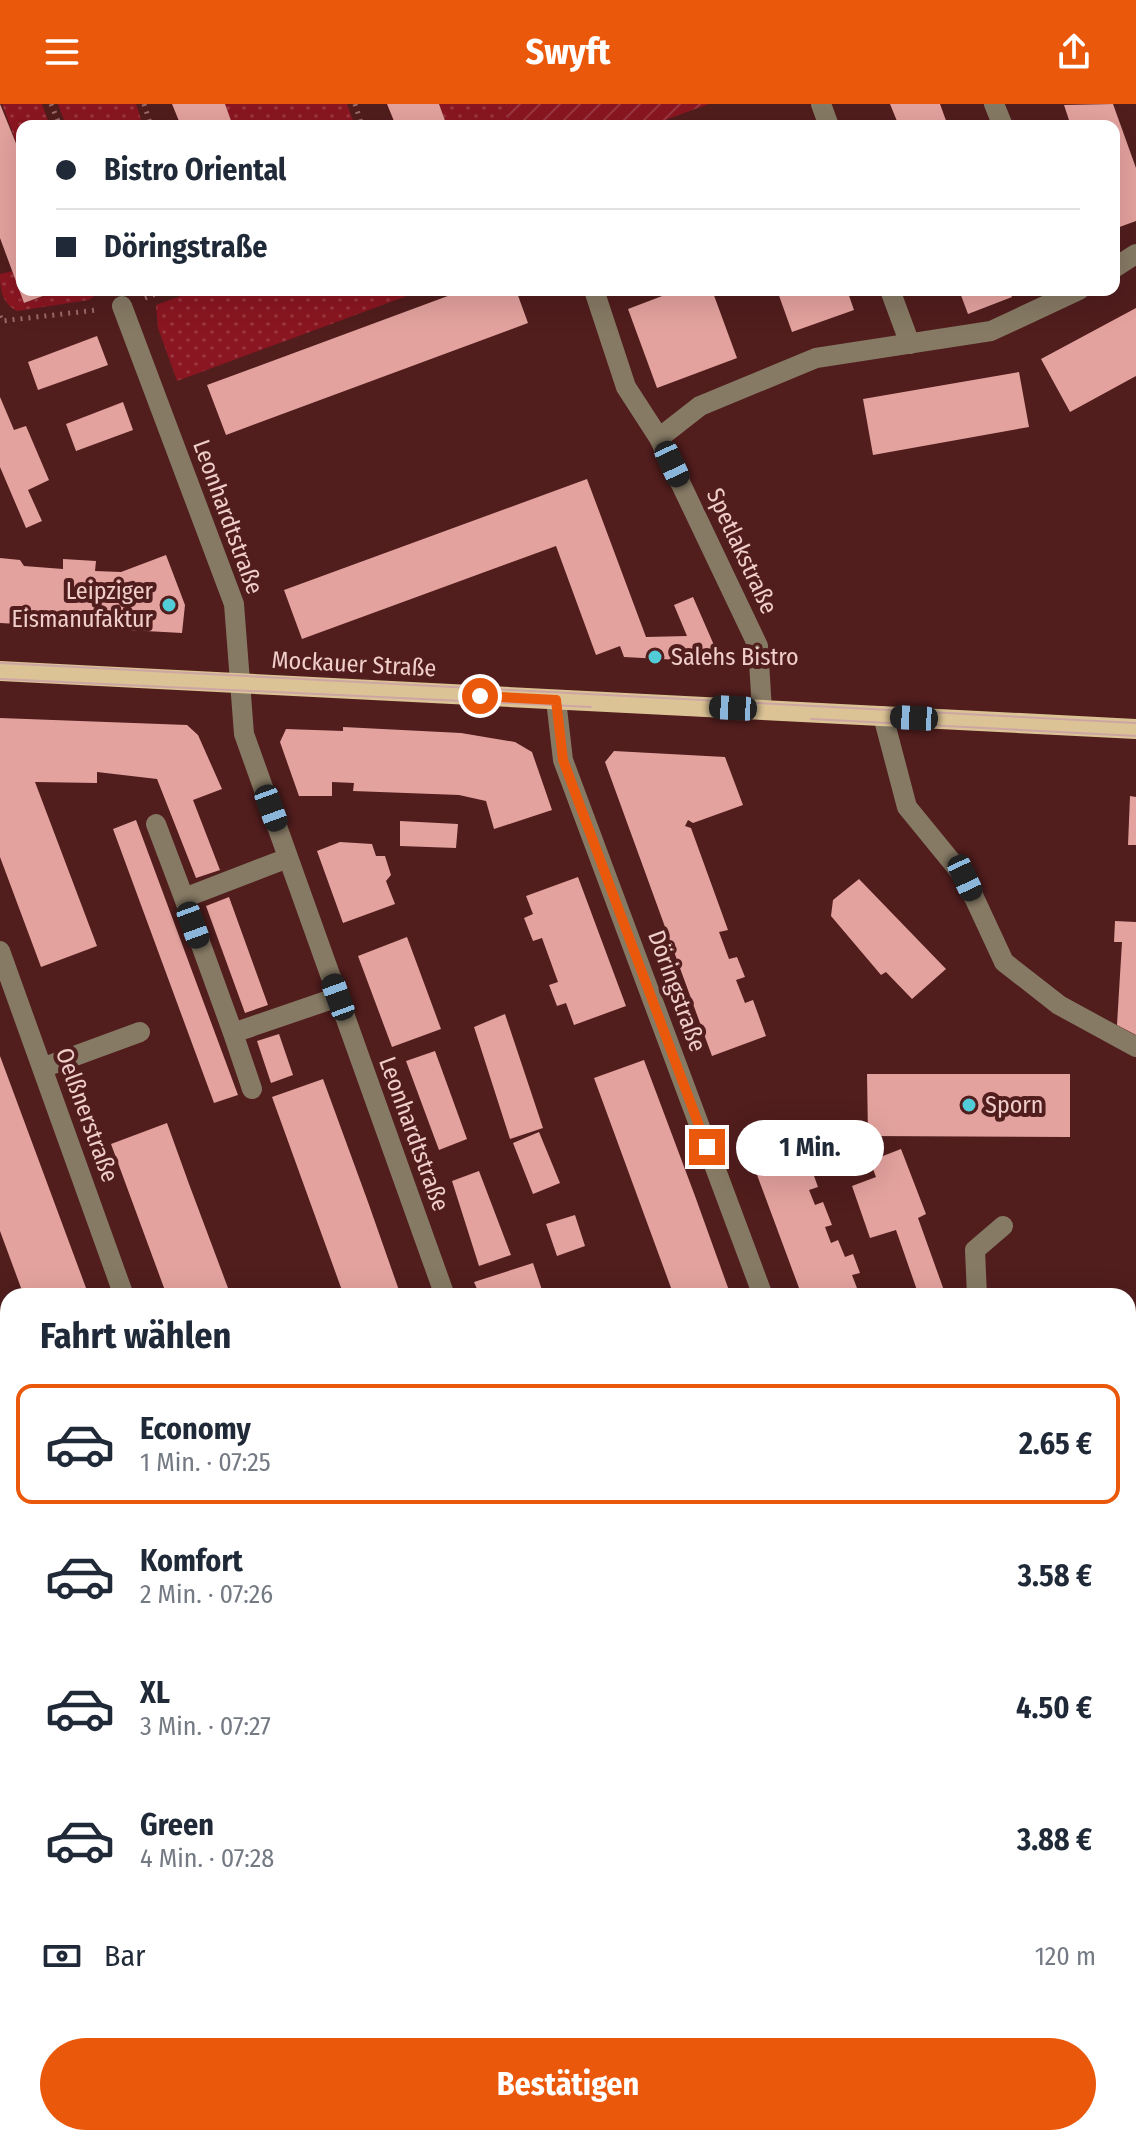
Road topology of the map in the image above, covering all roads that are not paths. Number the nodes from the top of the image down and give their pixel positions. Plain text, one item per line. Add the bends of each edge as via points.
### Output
1 (596, 296) edge
2 (892, 296) edge
3 (1063, 296) edge
4 (122, 306) road end
5 (910, 344) junction
6 (659, 438) junction
7 (0, 671) edge
8 (239, 683) junction
9 (556, 700) junction
10 (762, 710) junction
11 (883, 716) junction
12 (1136, 729) edge
13 (156, 824) dead end
14 (288, 858) junction
15 (184, 898) junction
16 (0, 951) edge
17 (338, 997) junction
18 (140, 1032) dead end
19 (233, 1033) junction
20 (1136, 1047) edge
21 (42, 1068) junction
22 (252, 1089) dead end
23 (1003, 1226) dead end
24 (121, 1288) edge
25 (442, 1288) edge
26 (760, 1288) edge
27 (977, 1288) edge

1 - 6 street, Spetlakstraße via 626,387
2 - 5 street
3 - 5 street via 991,331
4 - 8 street, Leonhardtstraße via 234,604
5 - 6 street via 816,358 700,406
6 - 10 street, Spetlakstraße via 758,646
7 - 8 main road, Mockauer Straße
8 - 9 main road, Mockauer Straße
8 - 14 street, Leonhardtstraße via 244,734
9 - 10 main road, Mockauer Straße
9 - 26 street, Döringstraße via 563,760
10 - 11 main road, Mockauer Straße
11 - 12 main road, Mockauer Straße
11 - 20 street via 907,807 965,878 1004,962 1059,1005
13 - 15 street
14 - 15 street
14 - 17 street, Leonhardtstraße
15 - 19 street
16 - 21 street, Oelßnerstraße
17 - 19 street
17 - 25 street, Leonhardtstraße
18 - 21 street
19 - 22 street
21 - 24 street, Oelßnerstraße
23 - 27 street via 975,1250

